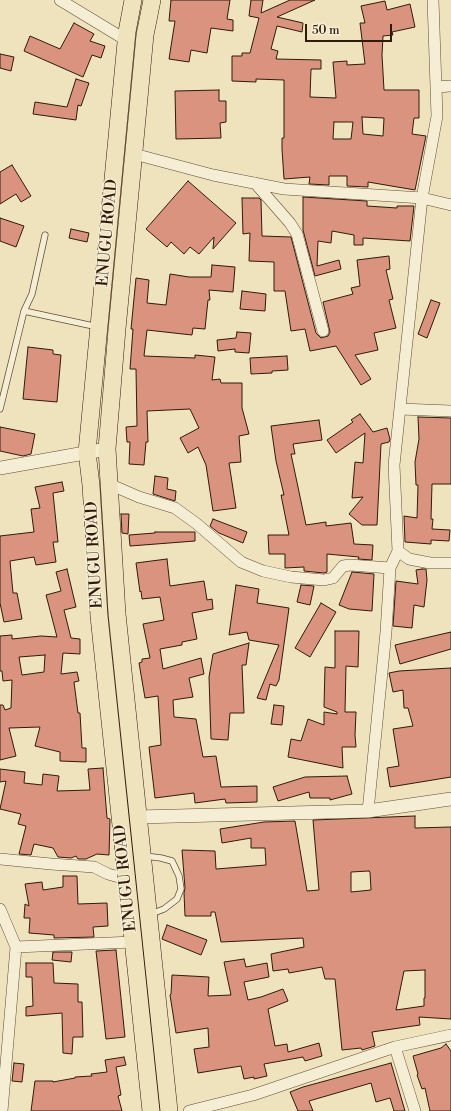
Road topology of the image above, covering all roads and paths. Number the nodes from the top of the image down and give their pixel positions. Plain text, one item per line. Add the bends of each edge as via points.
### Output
1 (60, 0) edge
2 (133, 0) edge
3 (152, 0) edge
4 (433, 0) edge
5 (126, 40) junction
6 (451, 86) edge
7 (436, 87) junction
8 (134, 154) junction
9 (255, 183) junction
10 (422, 198) junction
11 (451, 205) edge
12 (45, 235) dead end
13 (24, 311) junction
14 (99, 327) junction
15 (323, 331) dead end
16 (0, 409) edge
17 (400, 410) junction
18 (451, 411) edge
19 (107, 449) junction
20 (87, 452) junction
21 (0, 468) edge
22 (109, 484) junction
23 (398, 551) junction
24 (451, 563) edge
25 (390, 568) junction
26 (451, 799) edge
27 (368, 811) junction
28 (138, 817) junction
29 (142, 855) junction
30 (0, 859) edge
31 (126, 879) junction
32 (0, 909) edge
33 (148, 915) junction
34 (133, 942) junction
35 (16, 947) junction
36 (451, 1035) edge
37 (395, 1047) junction
38 (2, 1111) edge
39 (151, 1111) edge
40 (169, 1111) edge
41 (189, 1111) edge
42 (415, 1111) edge

1 - 5 street
2 - 5 main road, ENUGU ROAD
3 - 8 main road via 145,35
4 - 7 street
5 - 14 main road, ENUGU ROAD
6 - 7 street
7 - 10 street via 437,116
8 - 9 street via 213,175
8 - 19 main road
9 - 10 street via 284,189
9 - 15 street via 297,234
10 - 11 street
10 - 17 street
12 - 13 lane via 32,294
13 - 14 lane
13 - 16 lane
14 - 20 main road, ENUGU ROAD
17 - 18 street
17 - 23 street via 394,465
19 - 20 street
19 - 22 main road
20 - 21 street
20 - 31 main road, ENUGU ROAD via 99,616
22 - 25 street via 175,508 241,562 263,571 324,580 333,578 343,566
22 - 28 main road via 117,614
23 - 24 street via 409,559
23 - 25 street
25 - 27 street
26 - 27 street
27 - 28 street
28 - 29 main road
29 - 33 main road
29 - 33 lane via 172,861 179,876 181,889 177,898 164,909
30 - 31 street via 94,867
31 - 34 main road, ENUGU ROAD
32 - 35 street
33 - 40 main road
34 - 35 street
34 - 39 main road, ENUGU ROAD
35 - 38 street
36 - 37 street
37 - 41 street via 253,1095
37 - 42 street

